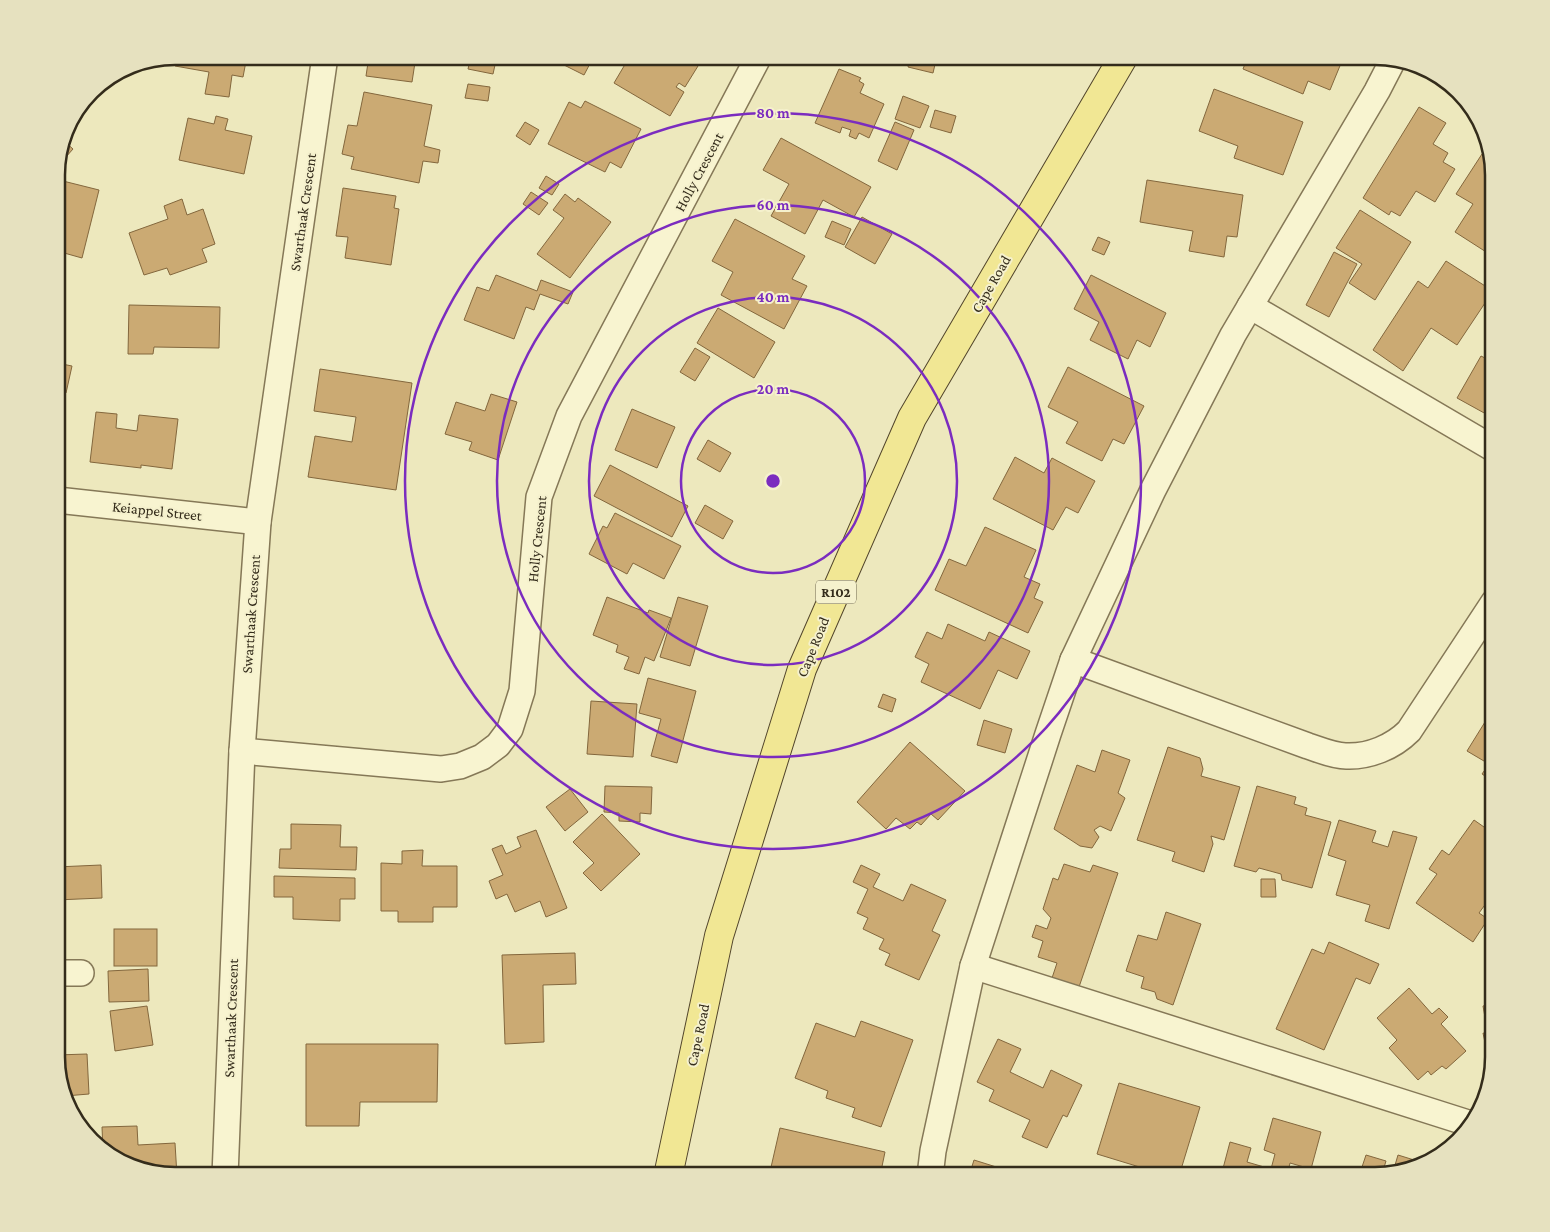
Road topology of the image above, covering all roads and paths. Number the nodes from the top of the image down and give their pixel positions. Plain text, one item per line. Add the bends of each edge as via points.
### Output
1 (324, 65) edge
2 (755, 65) edge
3 (1119, 65) edge
4 (1390, 66) edge
5 (1250, 306) junction
6 (1485, 444) edge
7 (65, 501) edge
8 (258, 522) junction
9 (1485, 616) edge
10 (1073, 660) junction
11 (242, 751) junction
12 (973, 966) junction
13 (65, 973) edge
14 (81, 973) dead end
15 (1464, 1122) edge
16 (225, 1167) edge
17 (670, 1167) edge
18 (931, 1167) edge

1 - 8 street, Swarthaak Crescent
2 - 11 street, Holly Crescent via 569,416 539,496 522,691 510,729 498,745 482,757 441,769
3 - 17 main road, Cape Road / R102 via 912,418 802,669 719,936
4 - 5 street
5 - 6 street
5 - 10 street via 1153,490
7 - 8 street, Keiappel Street
8 - 11 street, Swarthaak Crescent
9 - 10 street via 1409,731 1400,740 1367,754 1345,756 1308,746
10 - 12 street
11 - 16 street, Swarthaak Crescent
12 - 15 street
12 - 18 street
13 - 14 street

